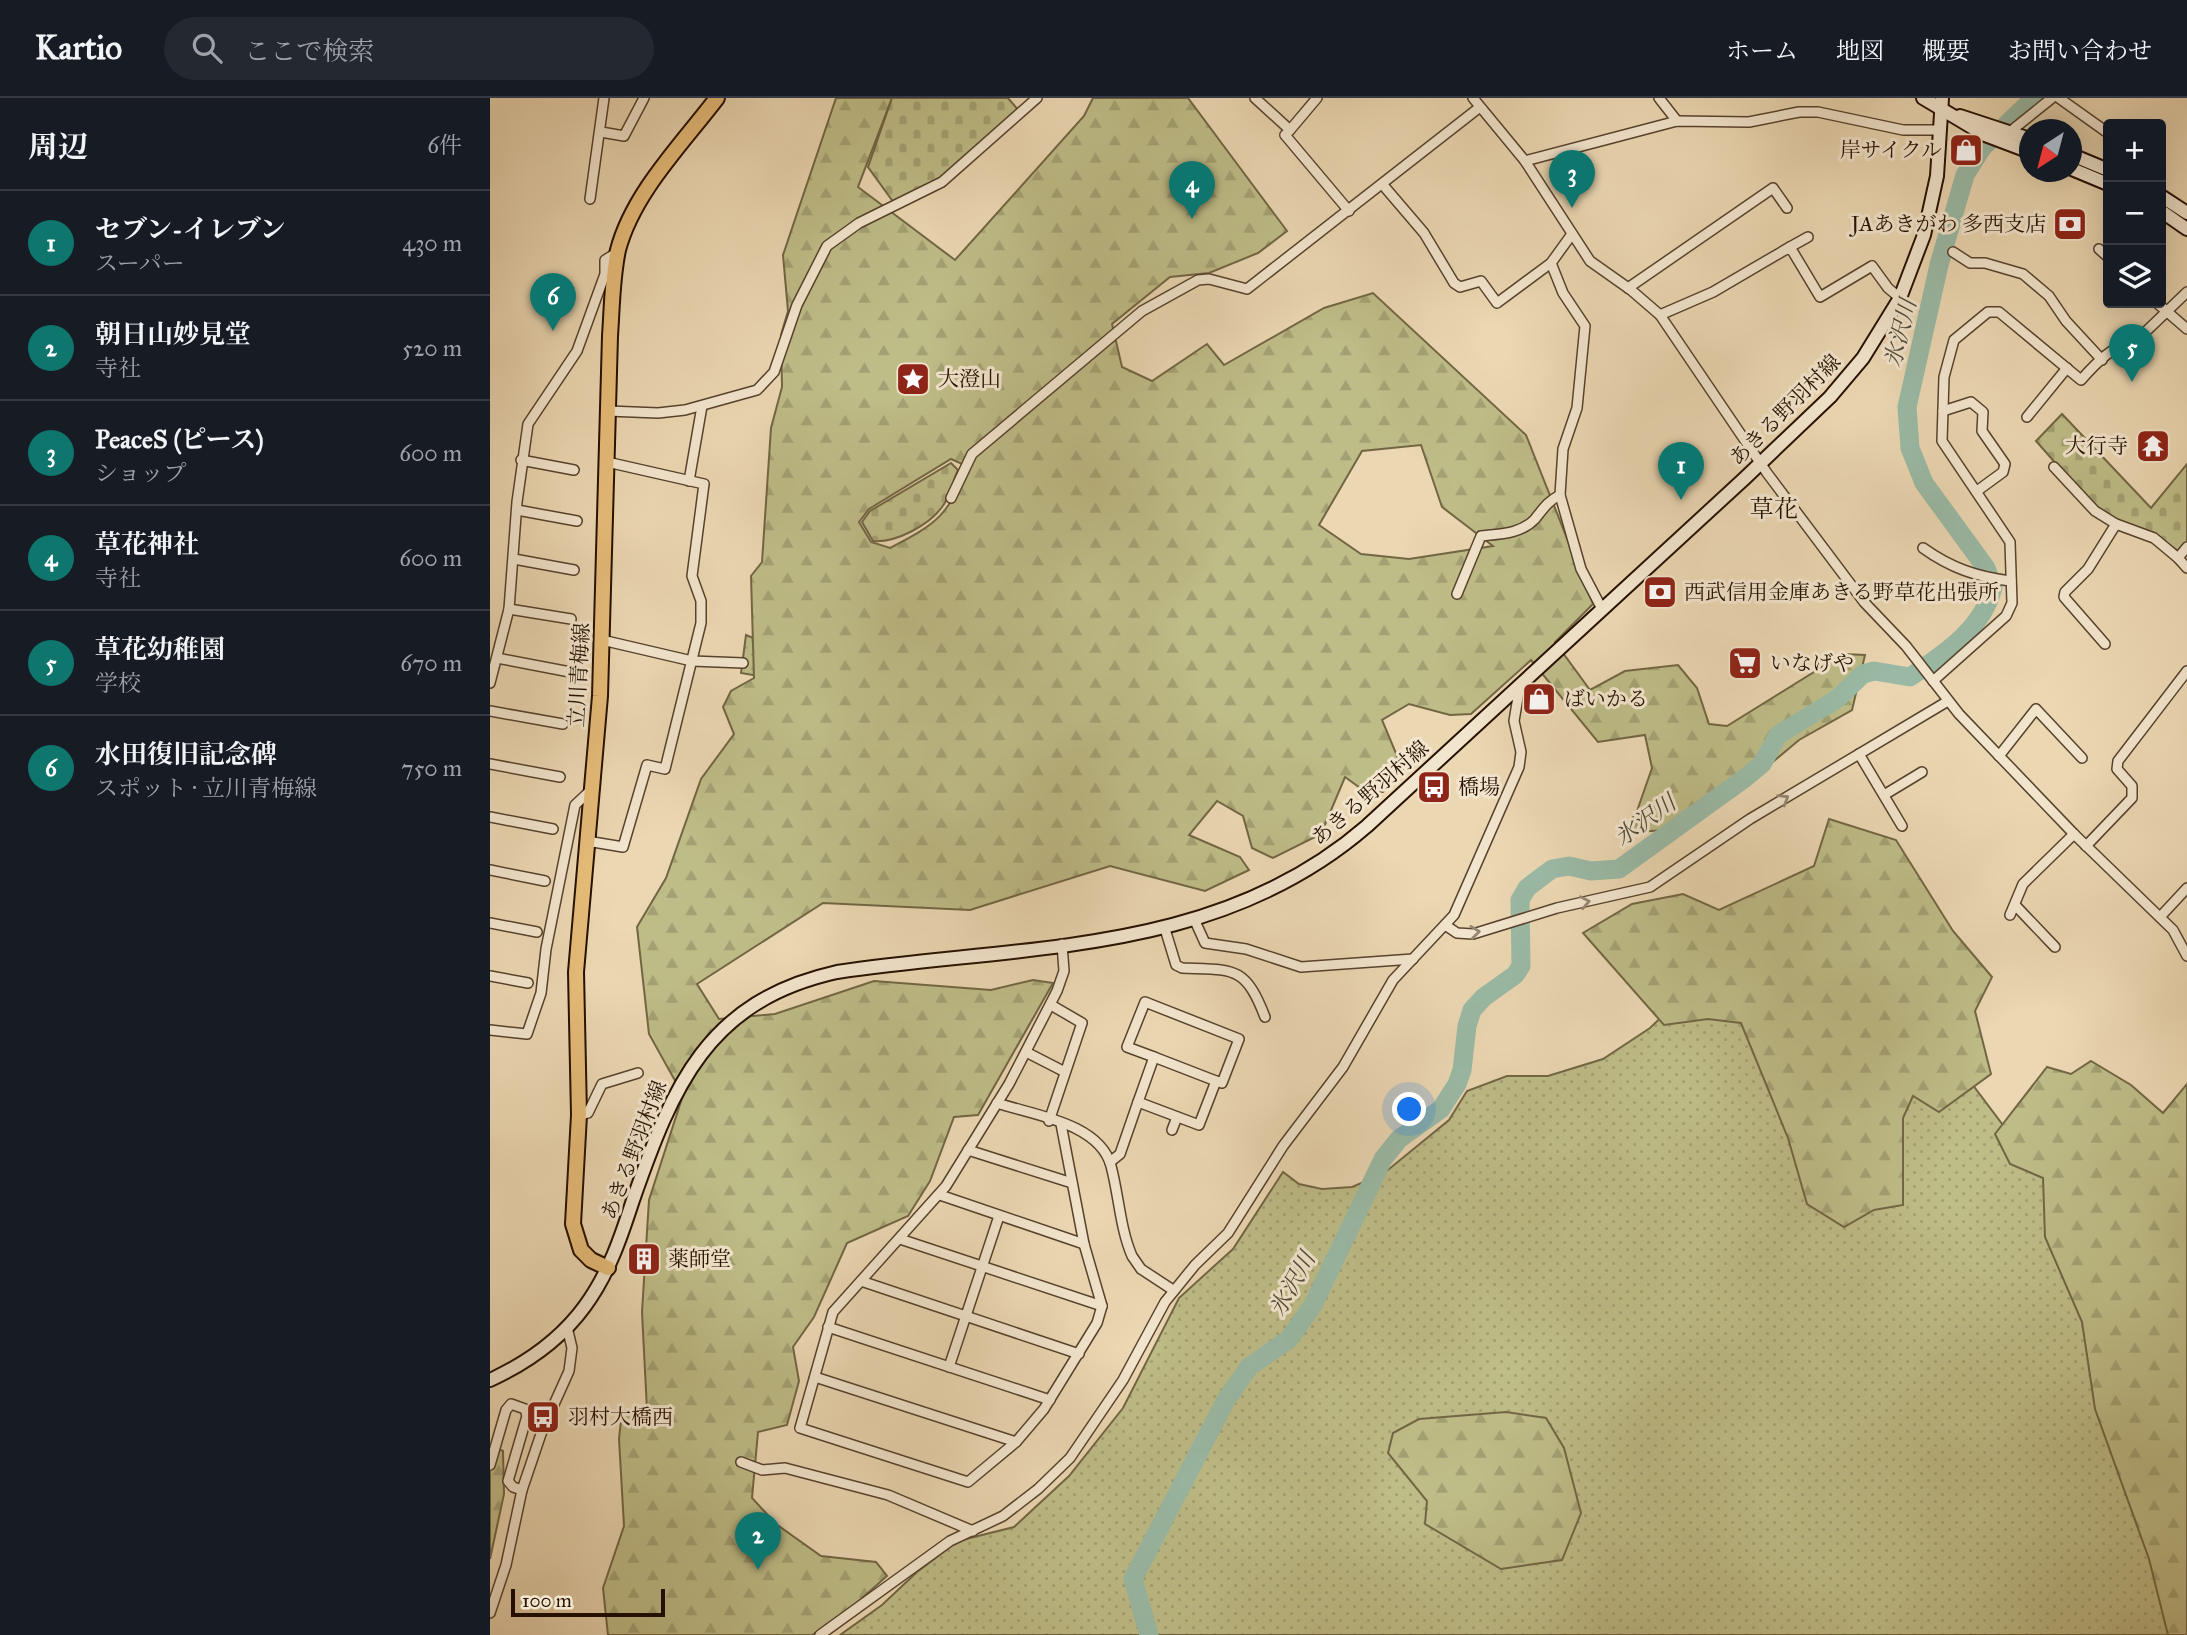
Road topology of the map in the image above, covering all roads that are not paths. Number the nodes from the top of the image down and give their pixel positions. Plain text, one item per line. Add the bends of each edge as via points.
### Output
1 (604, 98) edge
2 (644, 98) edge
3 (717, 98) edge
4 (1037, 98) edge
5 (1255, 98) edge
6 (1317, 98) edge
7 (1473, 98) edge
8 (1659, 98) edge
9 (1923, 98) edge
10 (2052, 98) edge
11 (2059, 98) edge
12 (1942, 105) edge
13 (1480, 107) junction
14 (1677, 121) junction
15 (2103, 129) edge
16 (1290, 130) junction
17 (1940, 130) junction
18 (601, 132) junction
19 (1999, 134) junction
20 (2019, 137) edge
21 (2019, 146) edge
22 (2082, 159) edge
23 (1525, 162) junction
24 (2103, 168) edge
25 (2082, 173) edge
26 (2103, 182) edge
27 (1383, 185) junction
28 (590, 199) dead end
29 (2166, 199) edge
30 (1787, 208) dead end
31 (1349, 211) junction
32 (2187, 213) edge
33 (2166, 214) edge
34 (2187, 229) edge
35 (1572, 234) junction
36 (1808, 237) dead end
37 (1790, 247) junction
38 (2099, 249) dead end
39 (618, 252) junction
40 (1953, 252) dead end
41 (2103, 253) edge
42 (1551, 263) junction
43 (1628, 288) junction
44 (2187, 292) edge
45 (1899, 298) junction
46 (2162, 308) edge
47 (2165, 311) junction
48 (1660, 315) junction
49 (2187, 329) edge
50 (2102, 360) junction
51 (2067, 368) junction
52 (702, 406) junction
53 (608, 411) junction
54 (1943, 411) junction
55 (2027, 417) dead end
56 (521, 460) junction
57 (607, 462) junction
58 (1760, 463) junction
59 (2054, 467) dead end
60 (574, 470) dead end
61 (689, 481) junction
62 (1977, 491) junction
63 (1560, 495) junction
64 (951, 498) dead end
65 (517, 510) junction
66 (577, 521) dead end
67 (2116, 524) junction
68 (2187, 547) edge
69 (1923, 548) dead end
70 (2178, 558) junction
71 (514, 559) junction
72 (2187, 568) edge
73 (574, 570) dead end
74 (2011, 581) junction
75 (1457, 594) dead end
76 (509, 608) junction
77 (1602, 609) junction
78 (571, 620) dead end
79 (602, 640) junction
80 (2105, 644) dead end
81 (497, 658) junction
82 (692, 661) junction
83 (743, 663) dead end
84 (2187, 671) edge
85 (570, 672) dead end
86 (1930, 678) junction
87 (490, 683) edge
88 (1520, 685) junction
89 (1948, 701) junction
90 (490, 710) edge
91 (563, 724) dead end
92 (1859, 754) junction
93 (1999, 756) junction
94 (2082, 758) dead end
95 (490, 764) edge
96 (1922, 772) dead end
97 (560, 777) dead end
98 (593, 789) junction
99 (1884, 795) junction
100 (490, 817) edge
101 (1902, 826) dead end
102 (553, 829) dead end
103 (2074, 834) junction
104 (587, 841) junction
105 (2086, 846) junction
106 (490, 870) edge
107 (545, 881) dead end
108 (2187, 888) edge
109 (2015, 905) junction
110 (2010, 915) dead end
111 (2160, 917) junction
112 (1195, 921) junction
113 (490, 923) edge
114 (1445, 925) junction
115 (1165, 929) junction
116 (537, 932) dead end
117 (1062, 944) junction
118 (2055, 947) dead end
119 (2187, 956) edge
120 (1413, 959) junction
121 (490, 976) edge
122 (528, 983) dead end
123 (1051, 1005) junction
124 (1265, 1017) dead end
125 (490, 1030) edge
126 (1026, 1052) junction
127 (1154, 1057) junction
128 (1065, 1072) junction
129 (638, 1073) dead end
130 (1216, 1081) junction
131 (1138, 1102) junction
132 (997, 1103) junction
133 (579, 1115) junction
134 (1177, 1117) junction
135 (1049, 1121) junction
136 (1060, 1124) junction
137 (1172, 1130) dead end
138 (968, 1150) junction
139 (1110, 1162) junction
140 (1072, 1183) junction
141 (940, 1195) junction
142 (999, 1216) junction
143 (900, 1239) junction
144 (1084, 1244) junction
145 (982, 1266) junction
146 (608, 1268) junction
147 (861, 1281) junction
148 (1173, 1290) junction
149 (1102, 1306) junction
150 (966, 1316) junction
151 (567, 1327) junction
152 (828, 1327) junction
153 (1079, 1354) junction
154 (949, 1367) junction
155 (815, 1377) junction
156 (490, 1380) edge
157 (1050, 1400) junction
158 (1016, 1443) junction
159 (741, 1462) dead end
160 (490, 1465) edge
161 (522, 1490) junction
162 (972, 1531) junction
163 (490, 1613) edge
164 (820, 1635) edge

1 - 18 street
2 - 18 street via 624,136
3 - 39 main road, 立川青梅線 via 638,203
4 - 52 street via 942,182 859,223 827,246 797,305 774,372 757,390
5 - 16 street
6 - 16 street
7 - 13 street
8 - 14 street
9 - 12 main road
10 - 19 street
11 - 15 street
12 - 17 main road, あきる野羽村線
12 - 19 main road
13 - 23 street
13 - 27 street
14 - 17 street via 1749,122 1799,111 1903,131
14 - 23 street
16 - 31 street via 1285,135
17 - 45 main road, あきる野羽村線 via 1930,215
18 - 28 street
19 - 20 main road
19 - 21 main road
22 - 24 main road
23 - 35 street
25 - 26 main road
27 - 31 street
27 - 42 street via 1424,233 1460,287 1481,281 1497,303
29 - 32 main road
30 - 43 street via 1773,188
31 - 64 street via 1247,289 1198,280 1142,311 972,454
33 - 34 main road
35 - 42 street
35 - 43 street via 1590,261
36 - 37 street
37 - 45 street via 1820,297 1872,266
37 - 48 street via 1713,292
38 - 41 street
39 - 53 main road, 立川青梅線
39 - 56 street via 605,260 604,278 578,351 528,424
40 - 50 street via 1970,263 2023,274 2049,296
42 - 63 street via 1563,293 1585,326 1577,408 1563,449
43 - 48 street
44 - 47 street
45 - 58 main road, あきる野羽村線 via 1884,328 1846,380
46 - 47 street
47 - 49 street
47 - 50 street via 2136,341 2125,342
48 - 58 street
50 - 51 street via 2081,380
51 - 54 street via 1999,312 1988,312 1954,340 1944,377
51 - 55 street
52 - 53 street via 658,413
52 - 61 street
53 - 57 main road, 立川青梅線
54 - 62 street via 1942,441
54 - 62 street via 1971,402 1983,412 1982,431 2005,464 2003,472
56 - 60 street
56 - 65 street
57 - 61 street
57 - 79 main road, 立川青梅線
58 - 77 main road, あきる野羽村線
58 - 86 street via 1864,602
59 - 67 street via 2095,512
61 - 82 street via 704,484 692,576 701,601 701,623
62 - 74 street via 2010,542
63 - 75 street via 1517,531 1481,536
63 - 77 street via 1581,569
65 - 66 street
65 - 71 street
67 - 70 street via 2154,538
67 - 80 street via 2064,597
68 - 70 street
69 - 74 street via 1975,575
70 - 72 street
71 - 73 street
71 - 76 street
74 - 86 street via 2012,603 2006,616
76 - 78 street
76 - 81 street
77 - 88 main road, あきる野羽村線
79 - 82 street
79 - 98 main road, 立川青梅線
81 - 85 street
81 - 87 street
82 - 83 street
82 - 104 street via 665,769 647,765 623,846
84 - 105 street via 2118,761 2117,769 2132,786 2132,798
86 - 89 street
88 - 112 main road, あきる野羽村線 via 1339,849 1272,890
88 - 114 street via 1514,721 1521,752 1519,767 1458,906
89 - 92 street
89 - 93 street
90 - 91 street
92 - 99 street
114 -> 92 street via 1457,933 1473,934 1650,887 1750,819
93 - 94 street via 2036,709
93 - 103 street
95 - 97 street
96 - 99 street
98 - 104 main road, 立川青梅線
98 - 125 street via 575,805 541,993 527,1034
99 - 101 street
100 - 102 street
103 - 105 street
103 - 109 street via 2023,884
104 - 133 main road, 立川青梅線 via 575,988
105 - 111 street
106 - 107 street
108 - 111 street
109 - 110 street
109 - 118 street
111 - 119 street
112 - 115 main road, あきる野羽村線
112 - 120 street via 1205,943 1246,949 1301,967
113 - 116 street
114 - 120 street
115 - 117 main road, あきる野羽村線
115 - 124 street via 1176,965 1236,974 1253,986
117 - 123 street via 1064,971
117 - 146 main road, あきる野羽村線 via 827,975 778,992 742,1014 706,1047 672,1097
120 - 148 street via 1389,985 1343,1067 1283,1146 1228,1233
121 - 122 street
123 - 126 street
123 - 128 street via 1082,1023
126 - 128 street
126 - 132 street
127 - 130 street
127 - 130 street via 1127,1047 1145,1002 1239,1039 1222,1083
127 - 131 street
128 - 135 street
129 - 133 street via 602,1084 588,1113
130 - 134 street via 1199,1125
131 - 134 street
131 - 139 street via 1120,1154
132 - 135 street
132 - 138 street
133 - 146 main road, 立川青梅線 via 574,1232 584,1253
134 - 137 street
135 - 136 street
136 - 139 street via 1092,1138
136 - 140 street
138 - 140 street
138 - 141 street
139 - 148 street via 1132,1256 1141,1269
140 - 144 street
141 - 142 street
141 - 143 street
142 - 144 street
142 - 145 street
143 - 145 street
143 - 147 street
144 - 149 street
145 - 149 street
145 - 150 street
146 - 151 main road, あきる野羽村線
147 - 150 street
147 - 152 street via 833,1312
148 - 162 street via 1123,1380 1070,1458 1003,1517
149 - 153 street
150 - 153 street
150 - 154 street
151 - 156 main road, あきる野羽村線 via 520,1365
151 - 161 street via 572,1348 569,1371
152 - 154 street
152 - 155 street
153 - 157 street
154 - 157 street
155 - 158 street
155 - 158 street via 800,1428 968,1482
157 - 158 street
159 - 162 street via 762,1470 785,1468 888,1495
160 - 161 street via 506,1410 510,1404 526,1409 508,1481
161 - 163 street
162 - 164 street via 941,1547

